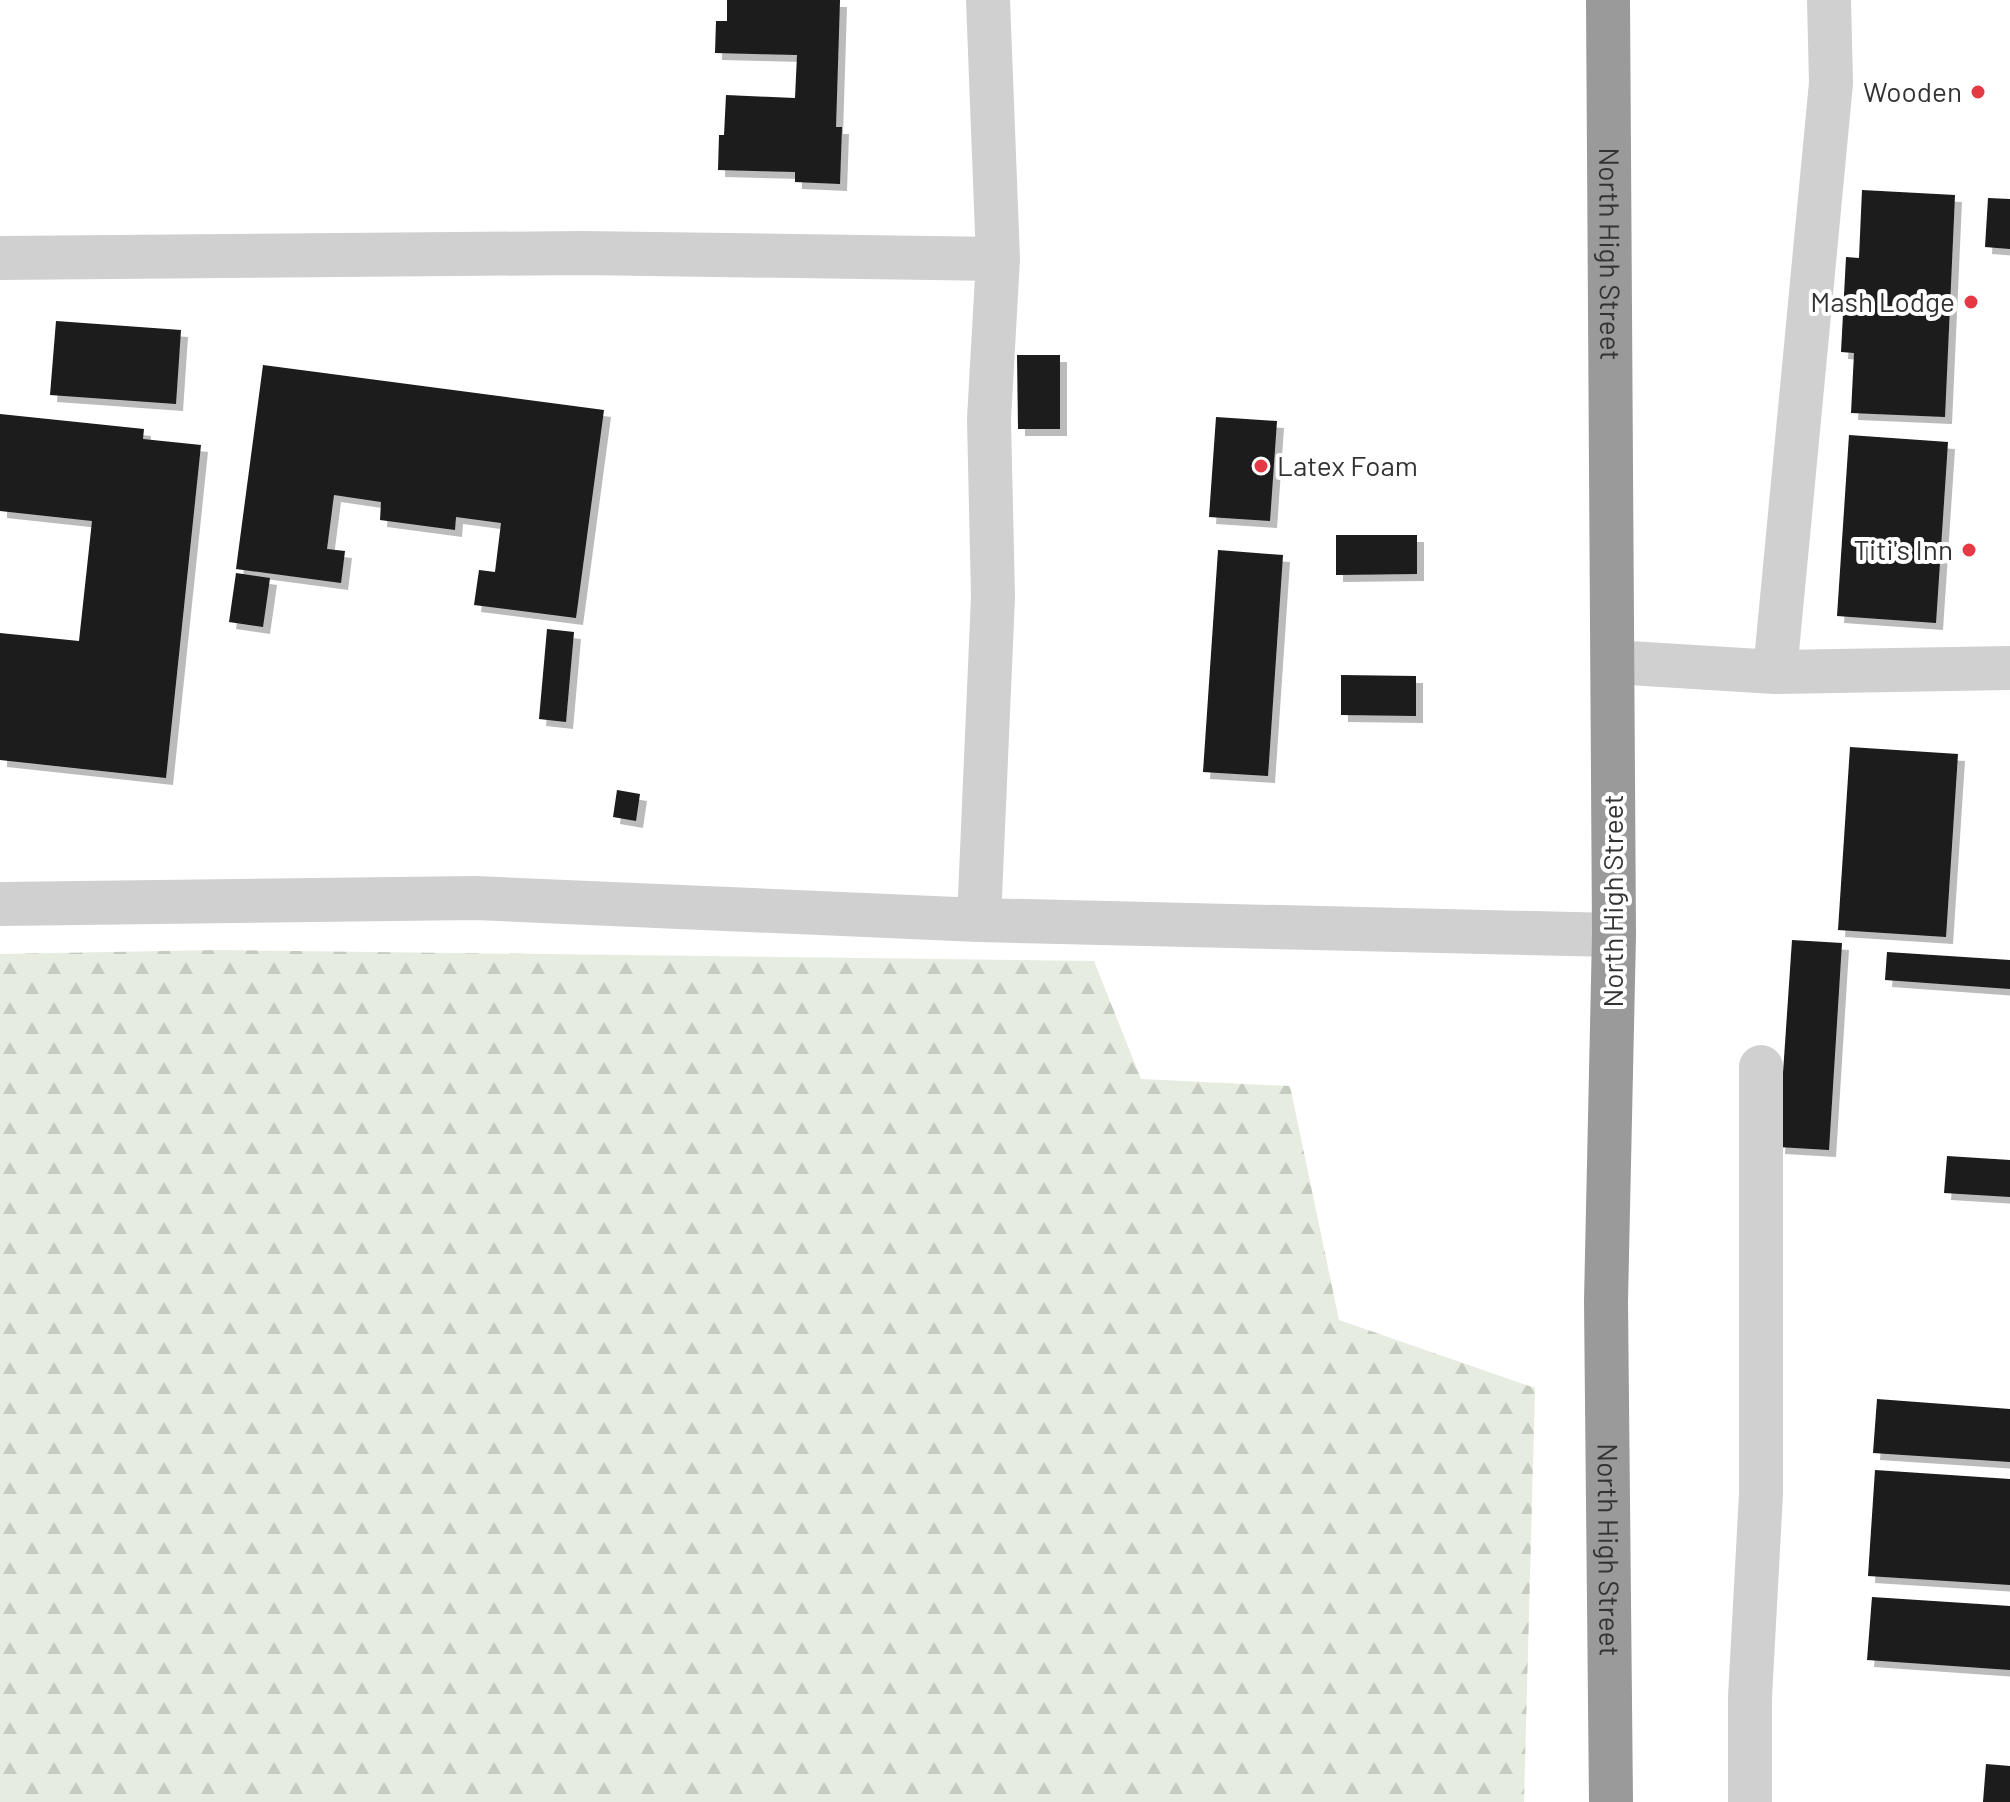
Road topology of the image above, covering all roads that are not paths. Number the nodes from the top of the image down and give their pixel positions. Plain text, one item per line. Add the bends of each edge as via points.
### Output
1 (988, 0) edge
2 (1608, 0) edge
3 (1829, 0) edge
4 (0, 258) edge
5 (998, 259) junction
6 (1613, 662) junction
7 (2010, 668) edge
8 (1775, 672) junction
9 (0, 904) edge
10 (979, 920) junction
11 (1614, 935) junction
12 (1761, 1067) dead end
13 (1611, 1802) edge
14 (1750, 1802) edge

1 - 5 street
2 - 6 highway, North High Street
3 - 8 street via 1831,83
4 - 5 street via 582,253
5 - 10 street via 989,419 993,597
6 - 8 street
6 - 11 highway, North High Street
7 - 8 street
9 - 10 street via 475,898
10 - 11 street
11 - 13 highway, North High Street via 1606,1301
12 - 14 street via 1761,1494

